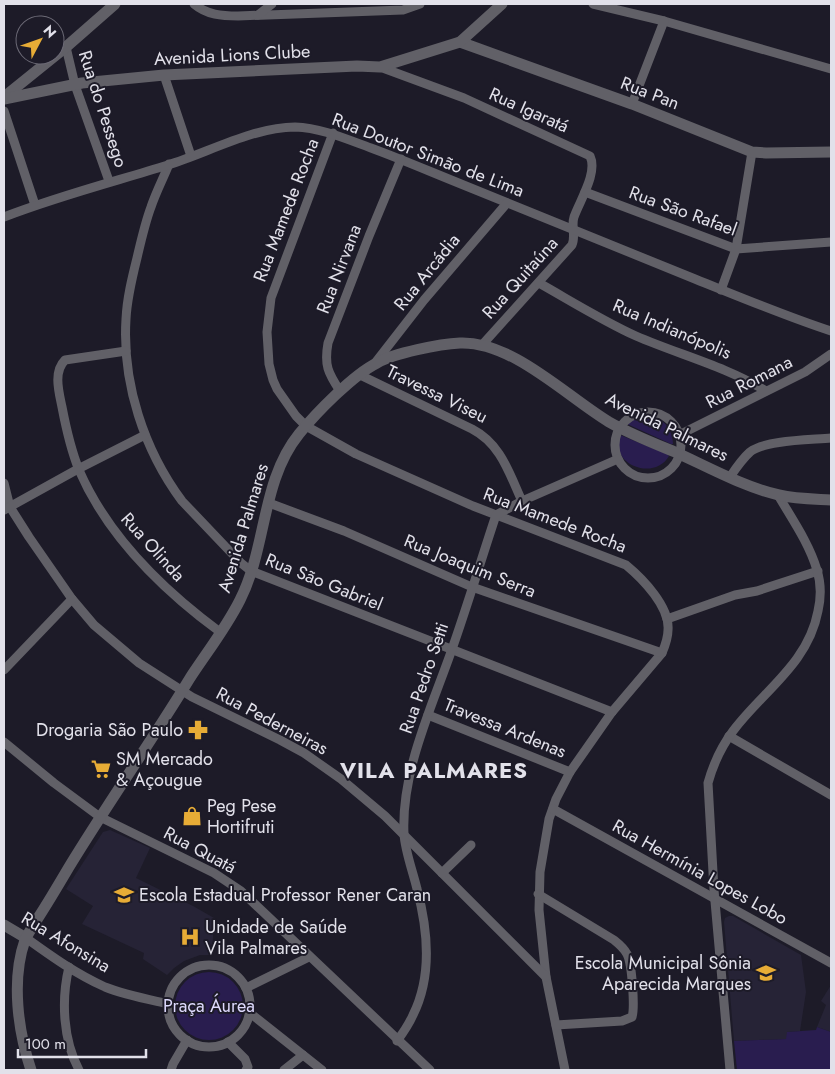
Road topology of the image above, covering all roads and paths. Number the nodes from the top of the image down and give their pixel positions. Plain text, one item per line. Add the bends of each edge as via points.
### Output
1 (115, 4) edge
2 (194, 4) edge
3 (272, 4) edge
4 (420, 4) edge
5 (502, 4) edge
6 (594, 4) edge
7 (258, 16) junction
8 (664, 21) junction
9 (460, 42) junction
10 (66, 47) junction
11 (380, 68) junction
12 (831, 68) edge
13 (164, 75) junction
14 (75, 85) junction
15 (4, 98) edge
16 (632, 104) junction
17 (4, 111) edge
18 (332, 133) junction
19 (752, 152) junction
20 (831, 152) edge
21 (191, 156) junction
22 (401, 159) junction
23 (169, 164) junction
24 (109, 182) junction
25 (585, 192) junction
26 (506, 203) junction
27 (34, 205) junction
28 (4, 217) edge
29 (572, 231) junction
30 (831, 242) edge
31 (736, 249) junction
32 (539, 283) junction
33 (721, 290) junction
34 (831, 331) edge
35 (482, 345) junction
36 (126, 351) junction
37 (831, 354) edge
38 (375, 363) junction
39 (360, 375) junction
40 (340, 391) junction
41 (766, 391) junction
42 (306, 426) junction
43 (620, 428) junction
44 (145, 435) junction
45 (679, 435) junction
46 (831, 438) edge
47 (679, 454) junction
48 (618, 459) junction
49 (78, 469) junction
50 (730, 477) junction
51 (4, 483) edge
52 (778, 495) junction
53 (831, 500) edge
54 (522, 501) junction
55 (269, 503) junction
56 (7, 508) edge
57 (496, 515) junction
58 (251, 571) junction
59 (818, 571) junction
60 (472, 587) junction
61 (72, 599) junction
62 (667, 619) junction
63 (220, 632) junction
64 (452, 650) junction
65 (662, 654) junction
66 (4, 670) edge
67 (182, 692) junction
68 (612, 712) junction
69 (428, 715) junction
70 (729, 736) junction
71 (4, 742) edge
72 (570, 772) junction
73 (831, 795) edge
74 (553, 809) junction
75 (100, 817) junction
76 (404, 835) junction
77 (471, 845) dead end
78 (442, 873) junction
79 (538, 894) junction
80 (715, 898) junction
81 (4, 924) edge
82 (26, 938) junction
83 (309, 957) junction
84 (831, 963) edge
85 (69, 967) junction
86 (546, 977) junction
87 (246, 988) junction
88 (168, 1004) junction
89 (250, 1013) junction
90 (556, 1025) junction
91 (187, 1040) junction
92 (397, 1041) junction
93 (228, 1042) junction
94 (303, 1055) junction
95 (31, 1070) edge
96 (79, 1070) edge
97 (171, 1070) edge
98 (246, 1070) edge
99 (284, 1070) edge
100 (322, 1070) edge
101 (430, 1070) edge
102 (565, 1070) edge
103 (730, 1070) edge

1 - 10 street
2 - 7 street via 220,16
3 - 7 street
4 - 7 street via 403,10
5 - 9 street
6 - 8 street
8 - 12 street
8 - 16 street
9 - 11 street, Avenida Lions Clube
9 - 16 street, Rua Pan
10 - 14 street, Rua do Pessego
10 - 15 street
11 - 13 street, Avenida Lions Clube via 357,66
11 - 25 street, Rua Igaratá via 464,98 590,156 593,166
13 - 14 street, Avenida Lions Clube
13 - 21 street
14 - 15 street, Avenida Lions Clube
14 - 24 street, Rua do Pessego
16 - 19 street, Rua Pan
17 - 27 street
18 - 21 street, Rua Doutor Simão de Lima via 276,129
18 - 22 street, Rua Doutor Simão de Lima
18 - 42 street, Rua Mamede Rocha via 278,275 268,313 269,364 273,380
19 - 20 street, Rua Pan
19 - 31 street
21 - 23 street, Rua Doutor Simão de Lima
22 - 26 street, Rua Doutor Simão de Lima
22 - 40 street, Rua Nirvana via 328,344 328,372
23 - 24 street, Rua Doutor Simão de Lima
23 - 36 street, Rua São Gabriel via 150,208 130,286
24 - 27 street, Rua Doutor Simão de Lima
25 - 29 street, Rua Igaratá
25 - 31 street, Rua São Rafael
26 - 29 street, Rua Doutor Simão de Lima
26 - 38 street, Rua Arcádia
27 - 28 street, Rua Doutor Simão de Lima
29 - 32 street, Rua Quitaúna via 572,244
29 - 33 street, Rua Doutor Simão de Lima
30 - 31 street, Rua São Rafael
31 - 33 street
32 - 35 street, Rua Quitaúna
32 - 41 street, Rua Indianópolis via 634,335 728,371
33 - 34 street, Rua Doutor Simão de Lima
35 - 38 street, Avenida Palmares via 460,343 439,346 395,355
35 - 43 street, Avenida Palmares via 509,355
36 - 44 street, Rua São Gabriel
36 - 49 street, Rua Olinda via 65,360 60,365 58,373 67,434
37 - 41 street, Rua Romana via 805,372
38 - 39 street, Avenida Palmares
39 - 40 street, Avenida Palmares
39 - 54 street, Travessa Viseu via 489,439 500,454
40 - 42 street, Avenida Palmares
41 - 45 street, Rua Romana
42 - 55 street, Avenida Palmares via 282,462
42 - 57 street, Rua Mamede Rocha via 390,470
43 - 45 street via 628,418 649,412 669,420
43 - 47 street, Avenida Palmares
43 - 48 street via 615,448
44 - 49 street
44 - 58 street, Rua São Gabriel via 182,501
45 - 47 street
46 - 50 street via 761,446 743,458
47 - 48 street via 671,468 653,477 633,474
47 - 50 street, Avenida Palmares
48 - 54 street
49 - 56 street
49 - 63 street, Rua Olinda via 106,519 139,560 191,610
50 - 52 street, Avenida Palmares
51 - 56 street, Rua Pederneiras
52 - 53 street, Avenida Palmares
52 - 59 street via 810,550
54 - 57 street
55 - 58 street, Avenida Palmares
55 - 60 street, Rua Joaquim Serra via 344,531
56 - 61 street, Rua Pederneiras
57 - 60 street, Rua Pedro Setti
57 - 62 street, Rua Mamede Rocha via 626,565 652,592
58 - 63 street, Avenida Palmares via 240,599
58 - 64 street, Rua São Gabriel
59 - 62 street
59 - 70 street via 820,603 808,642 798,658
60 - 64 street, Rua Pedro Setti
60 - 65 street, Rua Joaquim Serra
61 - 66 street
61 - 67 street, Rua Pederneiras via 108,637
62 - 65 street
63 - 67 street, Avenida Palmares
64 - 68 street, Rua São Gabriel
64 - 69 street, Rua Pedro Setti
65 - 68 street
67 - 75 street, Avenida Palmares
67 - 76 street, Rua Pederneiras via 280,740 322,765
68 - 72 street
69 - 72 street, Travessa Ardenas
69 - 76 street, Rua Pedro Setti via 409,781
70 - 73 street
70 - 80 street via 708,783
71 - 75 street, Rua Quatá
72 - 74 street
74 - 79 street
74 - 80 street, Rua Hermínia Lopes Lobo
75 - 82 street, Avenida Palmares
75 - 83 street, Rua Quatá via 227,881 247,896
76 - 78 street, Rua Pederneiras
76 - 92 street, Rua Pedro Setti via 422,912 426,967 413,1016
77 - 78 street
78 - 86 street, Rua Pederneiras
79 - 86 street
79 - 90 street via 614,940 624,948 629,958 632,1018
80 - 84 street, Rua Hermínia Lopes Lobo
80 - 103 street
81 - 82 street, Rua Afonsina
82 - 85 street, Rua Afonsina
82 - 95 street, Avenida Palmares via 18,1002 21,1036
83 - 87 street
83 - 92 street, Rua Quatá
85 - 88 street, Rua Afonsina via 114,990
85 - 96 street via 64,990 65,1020
86 - 90 street
87 - 88 street via 234,973 206,965 180,977
87 - 89 street
88 - 91 street via 175,1028
89 - 93 street via 242,1030
89 - 94 street
90 - 102 street
91 - 93 street via 211,1047
91 - 97 street
92 - 101 street, Rua Quatá
93 - 98 street via 245,1059
94 - 99 street
94 - 100 street

